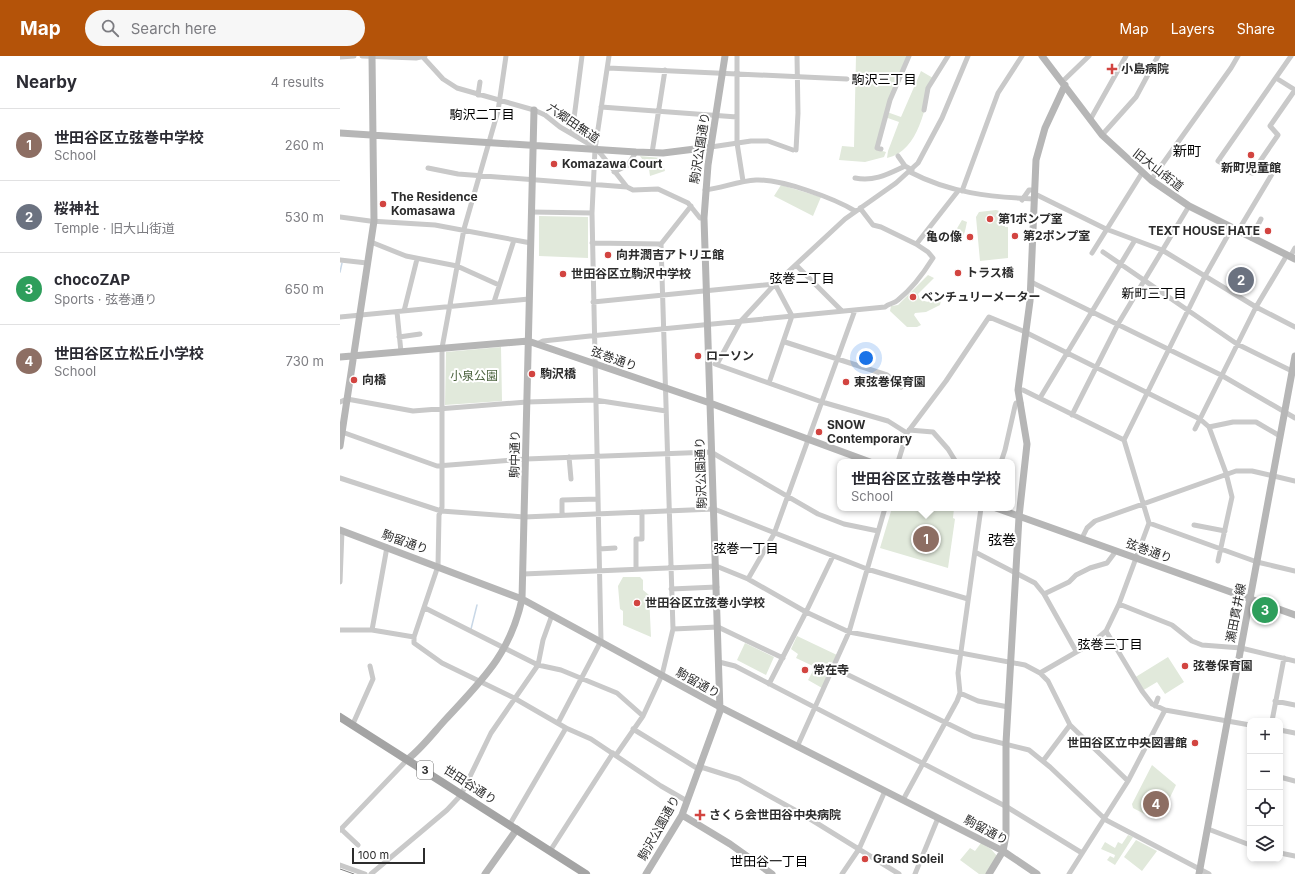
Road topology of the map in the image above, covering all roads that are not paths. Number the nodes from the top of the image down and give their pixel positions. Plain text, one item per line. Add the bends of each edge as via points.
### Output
1 (354, 56) edge
2 (362, 56) edge
3 (372, 56) edge
4 (422, 56) edge
5 (426, 56) edge
6 (506, 56) edge
7 (582, 56) edge
8 (609, 56) edge
9 (725, 56) edge
10 (737, 56) edge
11 (797, 56) edge
12 (909, 56) edge
13 (948, 56) edge
14 (968, 56) edge
15 (1022, 56) edge
16 (1042, 56) edge
17 (1089, 56) edge
18 (1126, 56) edge
19 (1158, 56) edge
20 (1238, 56) edge
21 (1291, 56) edge
22 (340, 57) edge
23 (397, 57) edge
24 (416, 57) edge
25 (608, 68) junction
26 (665, 70) junction
27 (722, 73) junction
28 (737, 74) junction
29 (797, 78) junction
30 (1276, 78) junction
31 (848, 79) dead end
32 (480, 82) dead end
33 (1064, 83) junction
34 (478, 95) junction
35 (501, 101) junction
36 (601, 107) junction
37 (534, 110) junction
38 (924, 110) dead end
39 (658, 111) junction
40 (716, 115) junction
41 (737, 117) junction
42 (1090, 120) junction
43 (340, 133) edge
44 (572, 134) junction
45 (1102, 135) junction
46 (374, 136) junction
47 (737, 143) junction
48 (489, 144) junction
49 (534, 146) junction
50 (711, 147) junction
51 (595, 149) junction
52 (882, 149) dead end
53 (636, 152) junction
54 (652, 153) junction
55 (898, 156) dead end
56 (905, 166) junction
57 (428, 168) dead end
58 (911, 171) junction
59 (614, 172) junction
60 (1142, 173) junction
61 (1272, 174) dead end
62 (481, 175) junction
63 (855, 178) dead end
64 (532, 179) junction
65 (1151, 180) junction
66 (743, 181) junction
67 (594, 184) junction
68 (627, 187) junction
69 (705, 190) junction
70 (960, 191) junction
71 (1034, 194) junction
72 (1022, 200) junction
73 (691, 206) junction
74 (1189, 206) junction
75 (857, 209) junction
76 (531, 212) junction
77 (592, 212) junction
78 (340, 218) edge
79 (704, 218) junction
80 (1261, 219) dead end
81 (374, 221) junction
82 (464, 229) junction
83 (1106, 229) junction
84 (1235, 229) junction
85 (1251, 238) junction
86 (514, 240) junction
87 (1135, 240) junction
88 (370, 242) junction
89 (918, 242) dead end
90 (530, 243) junction
91 (592, 243) junction
92 (661, 244) junction
93 (1295, 248) edge
94 (1162, 250) junction
95 (1103, 252) dead end
96 (1092, 253) dead end
97 (1291, 257) edge
98 (417, 259) junction
99 (340, 260) edge
100 (367, 264) junction
101 (1120, 264) junction
102 (796, 265) junction
103 (457, 266) junction
104 (1205, 276) junction
105 (1144, 280) junction
106 (1031, 282) junction
107 (775, 284) junction
108 (499, 285) junction
109 (706, 291) junction
110 (663, 296) junction
111 (529, 299) junction
112 (494, 302) junction
113 (593, 302) junction
114 (1256, 306) junction
115 (450, 307) junction
116 (842, 310) junction
117 (856, 310) junction
118 (1188, 310) junction
119 (404, 311) junction
120 (1092, 311) junction
121 (396, 312) junction
122 (360, 315) junction
123 (792, 316) junction
124 (340, 317) edge
125 (740, 322) junction
126 (1118, 324) junction
127 (707, 325) junction
128 (1295, 327) edge
129 (664, 329) junction
130 (1026, 333) junction
131 (420, 334) dead end
132 (594, 335) junction
133 (399, 336) junction
134 (528, 341) junction
135 (785, 342) junction
136 (537, 344) junction
137 (1237, 344) junction
138 (442, 348) junction
139 (1169, 349) junction
140 (401, 352) junction
141 (1067, 353) junction
142 (353, 356) junction
143 (1295, 356) edge
144 (340, 357) edge
145 (838, 360) junction
146 (594, 364) junction
147 (708, 364) junction
148 (717, 364) junction
149 (1096, 368) junction
150 (1294, 372) edge
151 (1221, 375) junction
152 (769, 383) junction
153 (901, 387) dead end
154 (666, 388) junction
155 (1018, 390) junction
156 (1148, 393) junction
157 (1040, 398) junction
158 (343, 400) edge
159 (595, 400) junction
160 (527, 402) junction
161 (822, 402) junction
162 (710, 403) junction
163 (1021, 403) junction
164 (442, 409) junction
165 (666, 411) junction
166 (1284, 413) junction
167 (1072, 415) junction
168 (1200, 418) junction
169 (1295, 418) edge
170 (1209, 427) junction
171 (1195, 429) dead end
172 (908, 431) junction
173 (342, 432) junction
174 (1280, 436) junction
175 (809, 440) junction
176 (1124, 440) junction
177 (340, 446) edge
178 (711, 452) junction
179 (668, 454) junction
180 (597, 456) junction
181 (570, 457) junction
182 (526, 459) junction
183 (862, 459) edge
184 (899, 459) edge
185 (954, 459) edge
186 (1002, 459) edge
187 (442, 466) junction
188 (1226, 474) junction
189 (1273, 476) junction
190 (340, 478) edge
191 (571, 479) dead end
192 (1295, 481) edge
193 (788, 497) junction
194 (598, 499) junction
195 (1143, 504) junction
196 (714, 509) junction
197 (441, 511) junction
198 (669, 511) junction
199 (884, 511) edge
200 (981, 511) edge
201 (1004, 511) edge
202 (642, 512) junction
203 (598, 514) junction
204 (562, 515) junction
205 (524, 517) junction
206 (1019, 517) junction
207 (1149, 523) junction
208 (1194, 525) dead end
209 (341, 530) edge
210 (878, 531) junction
211 (1225, 531) junction
212 (774, 534) junction
213 (1082, 538) junction
214 (387, 547) junction
215 (614, 548) dead end
216 (599, 549) junction
217 (1222, 550) junction
218 (1116, 551) junction
219 (975, 552) junction
220 (832, 556) junction
221 (1136, 558) junction
222 (1218, 561) dead end
223 (1257, 562) junction
224 (438, 566) junction
225 (716, 566) junction
226 (671, 568) junction
227 (636, 569) junction
228 (867, 569) junction
229 (599, 571) junction
230 (1295, 571) edge
231 (1016, 573) junction
232 (522, 574) junction
233 (748, 579) junction
234 (340, 582) edge
235 (717, 588) junction
236 (671, 589) junction
237 (1044, 594) junction
238 (522, 598) junction
239 (968, 599) junction
240 (1250, 599) junction
241 (1119, 604) junction
242 (425, 608) junction
243 (806, 612) junction
244 (552, 615) junction
245 (1295, 615) edge
246 (718, 627) junction
247 (673, 629) junction
248 (340, 630) edge
249 (372, 630) junction
250 (1106, 631) junction
251 (849, 632) junction
252 (414, 637) junction
253 (601, 641) junction
254 (504, 648) junction
255 (1241, 648) junction
256 (1076, 651) junction
257 (960, 653) junction
258 (783, 658) junction
259 (1284, 658) junction
260 (1295, 661) edge
261 (719, 662) junction
262 (1010, 663) junction
263 (538, 665) junction
264 (370, 666) dead end
265 (834, 668) junction
266 (1040, 673) junction
267 (662, 675) junction
268 (582, 678) junction
269 (480, 682) junction
270 (769, 684) junction
271 (960, 693) junction
272 (514, 698) junction
273 (1158, 698) dead end
274 (1275, 701) junction
275 (1295, 705) edge
276 (1155, 706) junction
277 (720, 707) junction
278 (1008, 707) junction
279 (815, 708) junction
280 (1165, 710) junction
281 (643, 716) junction
282 (340, 717) edge
283 (1272, 718) edge
284 (1228, 721) junction
285 (558, 723) junction
286 (946, 723) junction
287 (1247, 724) edge
288 (1070, 725) junction
289 (352, 726) junction
290 (566, 728) junction
291 (633, 729) junction
292 (1283, 731) edge
293 (1295, 733) edge
294 (1006, 743) junction
295 (797, 747) junction
296 (614, 754) junction
297 (408, 759) junction
298 (1043, 761) junction
299 (923, 764) junction
300 (700, 768) junction
301 (1283, 777) edge
302 (1128, 781) junction
303 (1295, 781) edge
304 (885, 791) junction
305 (461, 795) junction
306 (903, 800) junction
307 (687, 801) junction
308 (1007, 807) junction
309 (682, 815) junction
310 (938, 818) junction
311 (1104, 818) junction
312 (510, 824) junction
313 (341, 829) edge
314 (517, 829) junction
315 (1208, 829) junction
316 (1247, 844) edge
317 (358, 845) dead end
318 (860, 848) junction
319 (550, 851) junction
320 (1003, 851) junction
321 (1082, 853) junction
322 (1283, 854) edge
323 (1295, 856) edge
324 (340, 865) edge
325 (1200, 871) edge
326 (357, 873) edge
327 (365, 874) edge
328 (371, 874) edge
329 (485, 874) edge
330 (586, 874) edge
331 (646, 874) edge
332 (772, 874) edge
333 (842, 874) edge
334 (899, 874) edge
335 (915, 874) edge
336 (989, 874) edge
337 (1037, 874) edge
338 (1068, 874) edge
339 (1209, 874) edge

1 - 22 street
2 - 3 street
3 - 23 street
3 - 46 street
4 - 5 street
4 - 24 street
4 - 34 street, 六郷田無道 via 443,79 457,88
6 - 35 street
7 - 44 street
8 - 25 street
9 - 27 street, 駒沢公園通り
10 - 28 street
11 - 29 street
12 - 52 street via 890,100 877,148
13 - 38 street via 928,88
14 - 58 street via 942,118 918,163
15 - 70 street via 998,93
16 - 33 street, 旧大山街道
17 - 33 street
18 - 42 street
19 - 45 street via 1136,97
20 - 65 street
21 - 30 street
23 - 24 street
25 - 26 street
25 - 36 street
26 - 27 street
26 - 39 street
27 - 28 street
27 - 40 street, 駒沢公園通り
28 - 29 street
28 - 41 street
29 - 31 street
29 - 47 street via 795,150 768,141
30 - 30 street via 1218,160 1231,168 1239,166 1252,174 1278,135 1270,126 1295,90
32 - 34 street
33 - 42 street, 旧大山街道
33 - 71 street via 1041,141 1036,160
34 - 35 street, 六郷田無道
35 - 37 street, 六郷田無道
35 - 48 street
36 - 39 street
36 - 51 street
37 - 44 street, 六郷田無道
37 - 49 street, 駒中通り
39 - 40 street
39 - 54 street
40 - 41 street
40 - 50 street, 駒沢公園通り
41 - 47 street
42 - 45 street, 旧大山街道
43 - 46 street
44 - 51 street, 六郷田無道
45 - 60 street, 旧大山街道
46 - 48 street
46 - 81 street
47 - 50 street
47 - 66 street
48 - 49 street
48 - 62 street
49 - 51 street
49 - 64 street, 駒中通り
50 - 54 street
50 - 69 street, 駒沢公園通り
51 - 53 street
51 - 59 street, 六郷田無道
51 - 67 street
53 - 54 street
53 - 59 street via 628,165
55 - 56 street
56 - 58 street
56 - 63 street via 876,179
57 - 62 street via 458,174
58 - 70 street via 940,186
58 - 75 street
59 - 68 street, 六郷田無道
60 - 65 street, 旧大山街道
60 - 83 street
61 - 84 street
62 - 64 street
62 - 82 street
64 - 67 street
64 - 76 street, 駒中通り
65 - 74 street, 旧大山街道
66 - 69 street
66 - 75 street via 775,182 832,198
67 - 68 street
67 - 77 street
68 - 73 street via 633,190 658,189
69 - 79 street, 駒沢公園通り
70 - 72 street
70 - 89 street
71 - 72 street
71 - 72 street via 1029,190
71 - 83 street
71 - 106 street
73 - 79 street via 700,218
73 - 92 street
74 - 84 street, 旧大山街道
74 - 94 street
75 - 102 street
75 - 117 street via 873,225 916,244 933,258 922,276 896,302 885,307
76 - 77 street
76 - 90 street, 駒中通り
77 - 91 street
78 - 81 street
79 - 109 street, 駒沢公園通り
80 - 85 street
81 - 82 street
81 - 88 street
82 - 86 street
82 - 103 street
83 - 87 street
83 - 96 street
84 - 85 street, 旧大山街道
84 - 104 street
85 - 97 street, 旧大山街道
86 - 90 street
86 - 108 street
87 - 94 street
87 - 101 street
88 - 98 street
88 - 100 street
90 - 111 street, 駒中通り
91 - 92 street
91 - 113 street
92 - 110 street
93 - 97 street
94 - 104 street
94 - 105 street
95 - 101 street
97 - 114 street
98 - 103 street
98 - 119 street
99 - 100 street
100 - 122 street
101 - 105 street
101 - 120 street
102 - 107 street
102 - 116 street
103 - 108 street
103 - 115 street
104 - 114 street
104 - 118 street
105 - 118 street
105 - 126 street
106 - 120 street
106 - 130 street
107 - 109 street
107 - 123 street
107 - 125 street
108 - 112 street
109 - 110 street
109 - 127 street, 駒沢公園通り
110 - 113 street
110 - 129 street
111 - 112 street
111 - 134 street, 駒中通り
112 - 115 street
113 - 132 street
114 - 128 street
114 - 137 street
115 - 119 street
115 - 138 street
116 - 117 street
116 - 123 street
117 - 145 street
118 - 137 street
118 - 139 street
119 - 121 street
120 - 126 street
120 - 141 street
121 - 122 street
121 - 133 street
122 - 124 street
122 - 142 street
123 - 125 street
123 - 135 street
125 - 127 street
125 - 148 street
126 - 139 street
126 - 149 street
127 - 129 street
127 - 147 street, 駒沢公園通り
129 - 132 street
129 - 154 street
130 - 141 street
130 - 155 street
130 - 172 street via 989,317 946,381
131 - 133 street
132 - 136 street via 543,341
132 - 146 street
133 - 140 street
134 - 136 street, 弦巻通り
134 - 138 street, 弦巻通り
134 - 160 street, 駒中通り
135 - 145 street
135 - 152 street
136 - 146 street, 弦巻通り
137 - 150 street
137 - 151 street
138 - 140 street, 弦巻通り
138 - 164 street
139 - 151 street
139 - 156 street
140 - 142 street, 弦巻通り
141 - 149 street
141 - 157 street
142 - 144 street, 弦巻通り
142 - 158 street
143 - 150 street, 瀬田貫井線
145 - 153 street via 889,376
145 - 161 street
146 - 154 street, 弦巻通り
146 - 159 street
147 - 148 street
147 - 162 street, 駒沢公園通り
148 - 152 street
149 - 156 street
149 - 167 street
150 - 166 street, 瀬田貫井線
151 - 166 street
151 - 168 street
152 - 161 street
154 - 162 street, 弦巻通り
154 - 165 street
155 - 157 street
155 - 163 street
156 - 168 street
156 - 176 street
157 - 167 street
158 - 164 street via 413,411
158 - 173 street
159 - 160 street
159 - 165 street
159 - 180 street
160 - 164 street
160 - 182 street, 駒中通り
161 - 172 street via 888,421
161 - 175 street
162 - 175 street, 弦巻通り
162 - 178 street, 駒沢公園通り
163 - 186 street via 1015,406
163 - 206 street via 1027,444
164 - 187 street
165 - 179 street
166 - 169 street
166 - 174 street, 瀬田貫井線
167 - 176 street
168 - 170 street
168 - 171 street
170 - 174 street via 1233,422 1256,422
170 - 188 street
172 - 184 street
172 - 185 street via 933,432
173 - 177 street
173 - 187 street via 432,466
174 - 189 street, 瀬田貫井線
175 - 183 street, 弦巻通り
175 - 193 street
176 - 195 street
178 - 179 street
178 - 193 street
178 - 196 street, 駒沢公園通り
179 - 180 street
179 - 198 street
180 - 181 street
180 - 194 street
181 - 182 street
181 - 191 street
182 - 187 street
182 - 205 street, 駒中通り
187 - 197 street
188 - 189 street via 1246,470
188 - 195 street
188 - 211 street via 1232,497
189 - 192 street
189 - 223 street, 瀬田貫井線
190 - 197 street
193 - 210 street via 818,514 844,524
193 - 212 street
194 - 203 street
194 - 204 street via 562,500
195 - 207 street
195 - 213 street via 1095,521 1087,528
196 - 198 street
196 - 212 street
196 - 225 street, 駒沢公園通り
197 - 205 street
197 - 224 street
198 - 202 street
198 - 226 street
199 - 210 street
200 - 219 street
201 - 206 street, 弦巻通り
202 - 203 street
202 - 227 street via 642,539 636,539
203 - 204 street
203 - 216 street
204 - 205 street
205 - 232 street, 駒中通り
206 - 213 street, 弦巻通り
206 - 231 street
207 - 217 street
207 - 221 street
208 - 211 street
209 - 214 street, 駒留通り
209 - 234 street
210 - 228 street
211 - 217 street
212 - 220 street
212 - 233 street
213 - 218 street, 弦巻通り
214 - 224 street, 駒留通り
214 - 249 street
215 - 216 street
216 - 229 street
217 - 222 street
217 - 223 street
218 - 221 street, 弦巻通り
218 - 237 street via 1107,562 1076,575 1069,582
219 - 231 street
219 - 239 street
220 - 228 street
220 - 243 street
221 - 240 street, 弦巻通り
221 - 241 street
223 - 230 street
223 - 240 street, 瀬田貫井線
224 - 238 street, 駒留通り
224 - 242 street
225 - 226 street
225 - 233 street
225 - 235 street, 駒沢公園通り
226 - 227 street
226 - 236 street
227 - 229 street
228 - 239 street
228 - 251 street
229 - 232 street
229 - 253 street
231 - 237 street via 1035,583
231 - 262 street
232 - 238 street, 駒中通り
233 - 243 street
235 - 236 street
235 - 246 street, 駒沢公園通り
236 - 247 street
237 - 256 street
238 - 244 street, 駒留通り
238 - 254 street, 駒中通り via 516,622
239 - 257 street
240 - 245 street, 弦巻通り
240 - 255 street, 瀬田貫井線
241 - 250 street
241 - 255 street via 1172,625 1192,641 1202,645
242 - 252 street
242 - 254 street
243 - 251 street
243 - 258 street
244 - 253 street, 駒留通り
244 - 263 street
246 - 247 street
246 - 258 street
246 - 261 street, 駒沢公園通り
247 - 267 street
248 - 249 street
249 - 252 street
250 - 256 street via 1092,643
250 - 276 street via 1142,691
251 - 257 street
251 - 265 street
252 - 269 street via 414,643 442,663
253 - 267 street, 駒留通り
253 - 268 street
254 - 263 street
254 - 269 street, 駒中通り
255 - 259 street
255 - 284 street, 瀬田貫井線
256 - 266 street
257 - 262 street
257 - 271 street
258 - 270 street
259 - 260 street
259 - 274 street
261 - 270 street via 735,666
261 - 277 street, 駒沢公園通り
262 - 266 street via 1025,665
262 - 278 street
263 - 268 street
263 - 272 street
264 - 289 street via 373,679
265 - 279 street
265 - 286 street
266 - 288 street via 1048,681
267 - 277 street, 駒留通り
267 - 281 street
268 - 281 street via 617,693
268 - 285 street
269 - 272 street
269 - 297 street, 駒中通り
270 - 279 street
271 - 278 street via 978,701
271 - 286 street
272 - 285 street
272 - 305 street via 491,733
273 - 276 street
274 - 275 street
274 - 283 street
276 - 280 street
277 - 295 street, 駒留通り
277 - 300 street, 駒沢公園通り via 720,714
278 - 294 street
279 - 295 street
279 - 299 street
280 - 284 street
280 - 302 street
281 - 291 street
282 - 289 main road, 世田谷通り / 3
284 - 287 street
284 - 315 street, 瀬田貫井線
285 - 290 street
286 - 294 street via 973,736
286 - 299 street
288 - 298 street
288 - 302 street
289 - 297 main road, 世田谷通り / 3
290 - 296 street via 585,735
290 - 312 street
291 - 296 street
291 - 300 street
292 - 293 street
294 - 298 street via 1029,750
294 - 308 street
295 - 304 street, 駒留通り
296 - 307 street
296 - 319 street
297 - 305 main road, 世田谷通り / 3
297 - 313 street
298 - 311 street
299 - 306 street
299 - 308 street
300 - 307 street, 駒沢公園通り
300 - 318 street via 739,779
301 - 303 street
302 - 311 street
304 - 306 street, 駒留通り
304 - 318 street
305 - 312 main road, 世田谷通り / 3
305 - 328 street via 447,810
306 - 310 street, 駒留通り
307 - 309 street, 駒沢公園通り
308 - 320 street
308 - 321 street
309 - 331 street, 駒沢公園通り
309 - 332 street via 730,844
310 - 320 street, 駒留通り
310 - 335 street
311 - 321 street
311 - 325 street
312 - 314 main road, 世田谷通り / 3
313 - 317 street
314 - 319 main road, 世田谷通り / 3
314 - 329 street
315 - 316 street
315 - 325 street, 瀬田貫井線
318 - 333 street
318 - 334 street
319 - 330 main road, 世田谷通り / 3
320 - 336 street
320 - 337 street, 駒留通り
321 - 338 street
322 - 323 street
324 - 326 street
325 - 339 street
326 - 327 street

